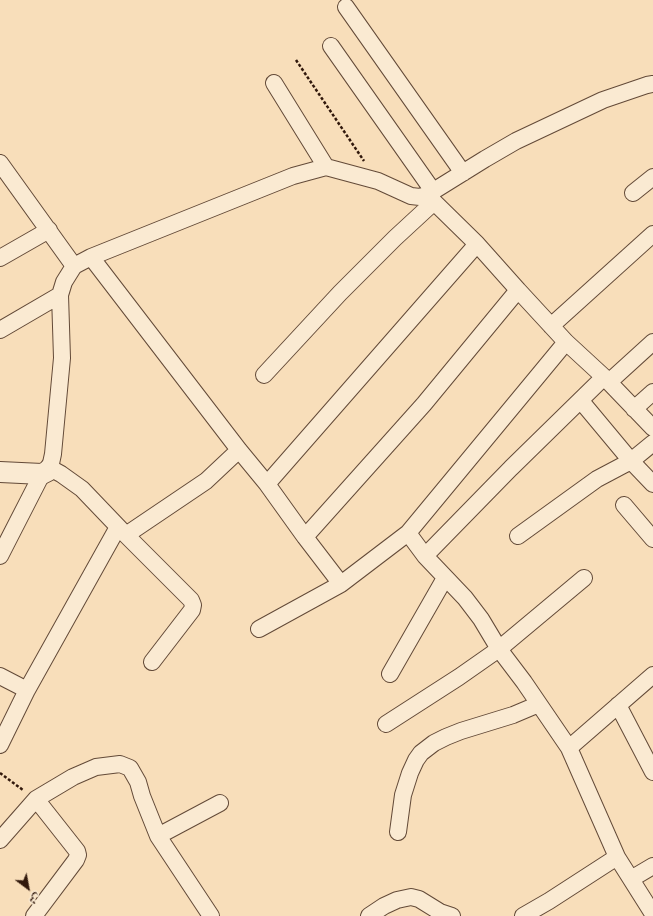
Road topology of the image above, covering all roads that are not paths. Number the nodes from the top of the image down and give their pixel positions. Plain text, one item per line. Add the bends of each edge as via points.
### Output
1 (346, 7) dead end
2 (331, 46) dead end
3 (274, 83) dead end
4 (653, 84) edge
5 (0, 163) edge
6 (326, 167) junction
7 (463, 173) junction
8 (653, 177) edge
9 (633, 193) dead end
10 (431, 196) junction
11 (49, 230) junction
12 (653, 234) edge
13 (477, 244) junction
14 (91, 257) junction
15 (0, 258) edge
16 (74, 266) junction
17 (518, 290) junction
18 (60, 295) junction
19 (551, 326) junction
20 (0, 330) edge
21 (566, 342) junction
22 (653, 342) edge
23 (264, 374) dead end
24 (606, 379) junction
25 (653, 392) edge
26 (581, 401) junction
27 (634, 409) junction
28 (653, 428) edge
29 (653, 444) edge
30 (239, 450) junction
31 (631, 461) junction
32 (46, 471) junction
33 (0, 472) edge
34 (267, 484) junction
35 (653, 484) edge
36 (624, 505) dead end
37 (122, 531) junction
38 (408, 533) junction
39 (518, 536) dead end
40 (305, 537) junction
41 (653, 539) edge
42 (0, 556) edge
43 (425, 556) junction
44 (446, 578) junction
45 (584, 578) dead end
46 (342, 584) junction
47 (259, 629) dead end
48 (499, 649) junction
49 (152, 662) dead end
50 (390, 674) dead end
51 (653, 675) edge
52 (0, 676) edge
53 (27, 690) junction
54 (539, 704) junction
55 (618, 705) junction
56 (386, 724) dead end
57 (0, 745) edge
58 (569, 748) junction
59 (653, 772) edge
60 (36, 799) junction
61 (220, 803) dead end
62 (398, 832) dead end
63 (158, 836) junction
64 (0, 840) edge
65 (617, 857) junction
66 (653, 866) edge
67 (631, 879) junction
68 (653, 914) edge
69 (34, 916) edge
70 (211, 916) edge
71 (369, 916) edge
72 (452, 916) edge
73 (523, 916) edge

1 - 7 street
2 - 10 street
3 - 6 street
4 - 7 street via 603,100 516,141
5 - 11 street
6 - 10 street via 378,181 411,196
6 - 14 street via 293,176
7 - 10 street
8 - 9 street
10 - 13 street
10 - 23 street via 395,238
11 - 15 street
11 - 16 street
12 - 19 street
13 - 17 street
13 - 34 street
14 - 16 street
14 - 30 street
16 - 18 street via 64,282
17 - 19 street
17 - 40 street via 424,404
18 - 20 street
18 - 32 street via 62,358 53,454
19 - 21 street
21 - 24 street
21 - 38 street
22 - 24 street
24 - 26 street
24 - 27 street
25 - 27 street
26 - 31 street
26 - 43 street
27 - 28 street
29 - 31 street
30 - 34 street
30 - 37 street via 206,481
31 - 35 street
31 - 39 street via 597,479
32 - 33 street
32 - 37 street via 61,474 82,489
32 - 42 street
34 - 40 street
36 - 41 street
37 - 49 street via 192,600 192,610
37 - 53 street
38 - 43 street
38 - 46 street
40 - 46 street
43 - 44 street
44 - 48 street via 482,619
44 - 50 street
45 - 48 street
46 - 47 street
48 - 54 street
48 - 56 street
51 - 55 street
52 - 53 street
53 - 57 street
54 - 58 street
54 - 62 street via 446,737 421,753 410,773
55 - 58 street
55 - 59 street
58 - 65 street
60 - 63 street via 96,767 120,764 130,768 138,782
60 - 64 street
60 - 69 street via 78,855
61 - 63 street
63 - 70 street
65 - 67 street
65 - 73 street
66 - 67 street
67 - 68 street
71 - 72 street via 397,900 411,897 419,898 440,912

